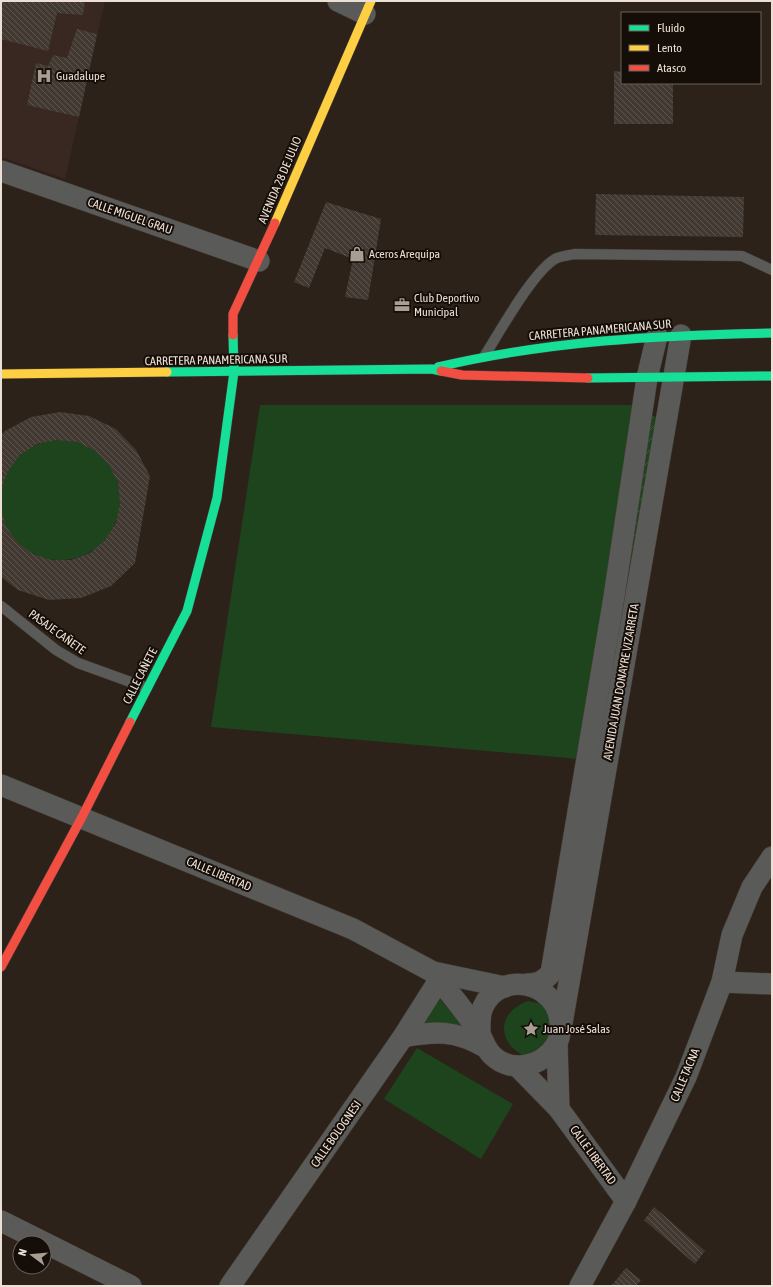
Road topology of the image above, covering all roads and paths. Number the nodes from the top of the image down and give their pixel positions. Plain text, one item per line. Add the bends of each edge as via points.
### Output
1 (338, 1) edge
2 (368, 8) edge
3 (1, 170) edge
4 (259, 261) junction
5 (772, 270) edge
6 (772, 333) edge
7 (681, 335) junction
8 (657, 336) junction
9 (485, 356) junction
10 (432, 369) junction
11 (234, 372) junction
12 (1, 374) edge
13 (477, 376) junction
14 (772, 376) edge
15 (647, 378) junction
16 (673, 378) junction
17 (613, 602) junction
18 (1, 606) edge
19 (634, 608) junction
20 (147, 688) junction
21 (1, 785) edge
22 (82, 817) junction
23 (772, 857) edge
24 (1, 967) edge
25 (436, 976) junction
26 (722, 982) junction
27 (528, 984) junction
28 (772, 984) edge
29 (505, 987) junction
30 (559, 1036) junction
31 (404, 1037) junction
32 (482, 1040) junction
33 (517, 1066) junction
34 (559, 1109) junction
35 (626, 1201) junction
36 (1, 1221) edge
37 (131, 1286) edge
38 (230, 1286) edge
39 (580, 1286) edge

1 - 2 street
2 - 4 main road, AVENIDA 28 DE JULIO
3 - 4 street, CALLE MIGUEL GRAU
4 - 11 main road, AVENIDA 28 DE JULIO via 233,314
5 - 9 lane via 742,256 575,254 556,258 540,272 521,297
6 - 7 main road, CARRETERA PANAMERICANA SUR
7 - 8 main road, CARRETERA PANAMERICANA SUR
7 - 16 street, AVENIDA JUAN DONAYRE VIZARRETA
8 - 9 main road, CARRETERA PANAMERICANA SUR via 545,346
8 - 15 street, AVENIDA JUAN DONAYRE VIZARRETA
9 - 10 main road, CARRETERA PANAMERICANA SUR
9 - 13 lane
10 - 11 main road, CARRETERA PANAMERICANA SUR
10 - 13 main road, CARRETERA PANAMERICANA SUR
11 - 12 main road, CARRETERA PANAMERICANA SUR
11 - 20 main road, CALLE CAÑETE via 217,498 187,612
13 - 15 main road, CARRETERA PANAMERICANA SUR
14 - 16 main road, CARRETERA PANAMERICANA SUR
15 - 16 main road, CARRETERA PANAMERICANA SUR
15 - 17 street, AVENIDA JUAN DONAYRE VIZARRETA
16 - 19 street, AVENIDA JUAN DONAYRE VIZARRETA
17 - 19 street
17 - 27 street, AVENIDA JUAN DONAYRE VIZARRETA via 550,973 537,984
18 - 20 lane, PASAJE CAÑETE via 56,650 78,664
19 - 30 street, AVENIDA JUAN DONAYRE VIZARRETA
20 - 22 main road, CALLE CAÑETE
21 - 22 street, CALLE LIBERTAD
22 - 24 main road, CALLE CAÑETE
22 - 25 street, CALLE LIBERTAD via 353,929
23 - 26 street, CALLE TACNA via 752,887 732,935
25 - 29 street
25 - 31 street, CALLE BOLOGNESI
25 - 32 street
26 - 28 street
26 - 35 street, CALLE TACNA via 686,1077
27 - 29 street via 512,984
27 - 30 street via 542,990 553,1000 560,1014
29 - 32 street via 493,994 484,1006 480,1019
30 - 33 street via 550,1053 540,1061
30 - 34 street
31 - 32 street via 442,1032
31 - 38 street, CALLE BOLOGNESI
32 - 33 street via 493,1057
33 - 34 street, CALLE LIBERTAD
34 - 35 street, CALLE LIBERTAD
35 - 39 street, CALLE TACNA
36 - 37 street

